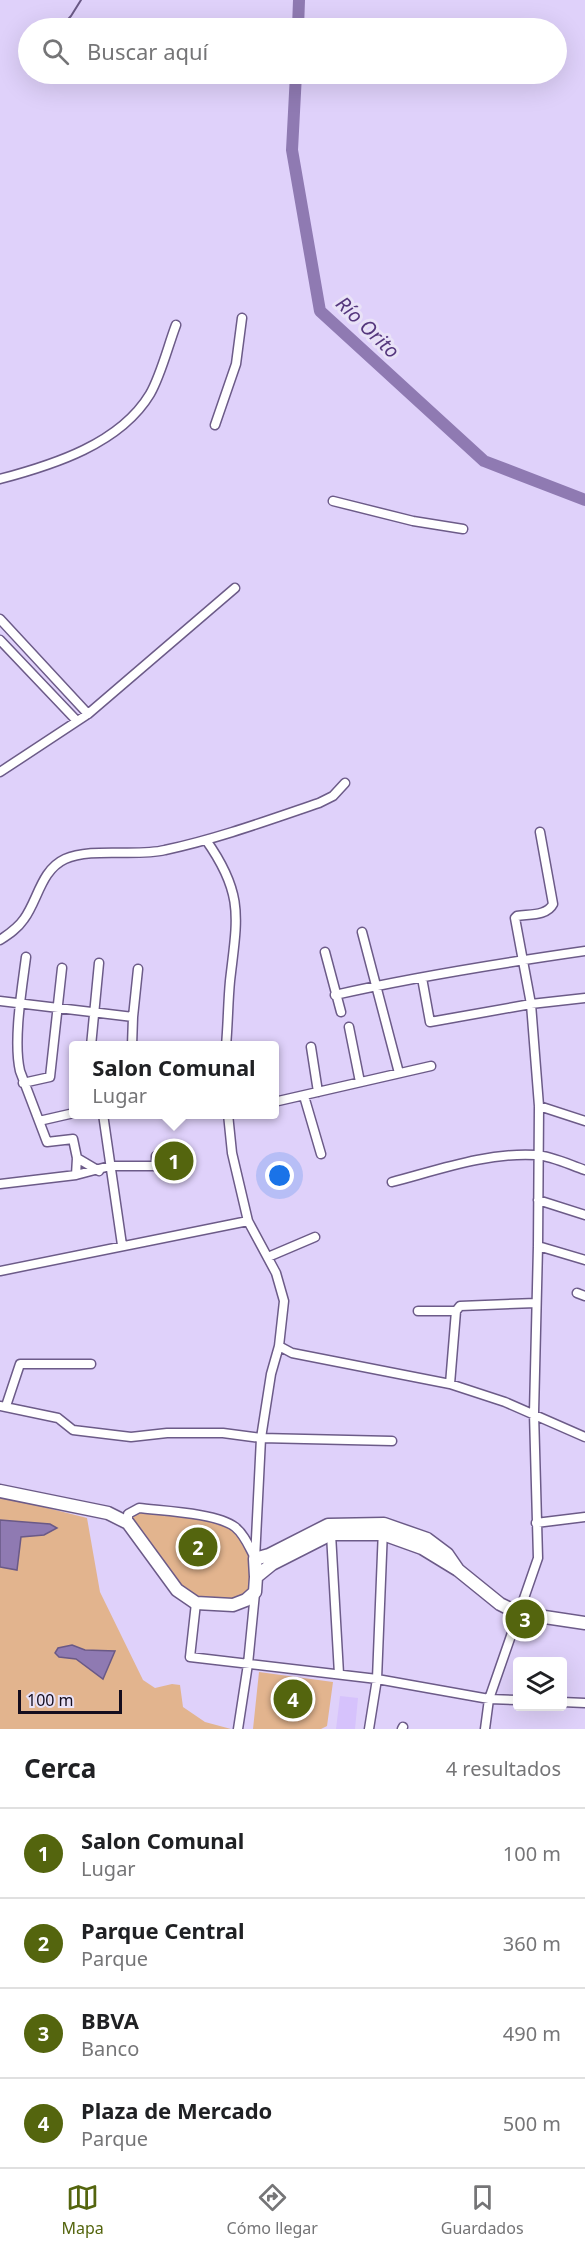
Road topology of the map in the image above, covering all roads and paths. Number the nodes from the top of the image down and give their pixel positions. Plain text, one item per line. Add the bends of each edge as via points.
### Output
1 (243, 318) dead end
2 (176, 325) dead end
3 (215, 425) dead end
4 (0, 479) edge
5 (333, 501) dead end
6 (463, 529) dead end
7 (235, 588) dead end
8 (0, 619) edge
9 (9, 630) junction
10 (0, 640) edge
11 (88, 714) junction
12 (77, 721) junction
13 (0, 772) edge
14 (345, 783) dead end
15 (540, 832) dead end
16 (206, 840) junction
17 (362, 932) dead end
18 (0, 940) edge
19 (585, 951) edge
20 (325, 952) dead end
21 (26, 957) dead end
22 (523, 960) junction
23 (99, 963) dead end
24 (62, 968) dead end
25 (138, 969) dead end
26 (422, 978) junction
27 (375, 986) junction
28 (336, 995) junction
29 (585, 998) edge
30 (0, 1000) edge
31 (20, 1002) junction
32 (531, 1004) junction
33 (57, 1008) junction
34 (341, 1012) dead end
35 (93, 1014) junction
36 (133, 1017) junction
37 (349, 1027) dead end
38 (91, 1041) edge
39 (132, 1041) edge
40 (226, 1041) edge
41 (311, 1047) dead end
42 (430, 1066) dead end
43 (399, 1073) junction
44 (360, 1082) junction
45 (23, 1083) junction
46 (318, 1092) junction
47 (304, 1096) junction
48 (279, 1101) edge
49 (539, 1106) junction
50 (69, 1114) edge
51 (103, 1119) edge
52 (229, 1119) edge
53 (39, 1121) junction
54 (585, 1121) edge
55 (321, 1154) dead end
56 (179, 1155) dead end
57 (539, 1155) junction
58 (77, 1158) junction
59 (110, 1166) junction
60 (585, 1170) edge
61 (99, 1171) junction
62 (75, 1175) junction
63 (392, 1182) dead end
64 (0, 1184) edge
65 (538, 1200) junction
66 (585, 1215) edge
67 (248, 1221) junction
68 (315, 1237) dead end
69 (122, 1245) junction
70 (538, 1246) junction
71 (268, 1257) junction
72 (585, 1260) edge
73 (0, 1271) edge
74 (536, 1303) junction
75 (418, 1311) dead end
76 (456, 1311) junction
77 (279, 1346) junction
78 (91, 1364) dead end
79 (450, 1384) junction
80 (3, 1406) edge
81 (534, 1413) junction
82 (585, 1437) edge
83 (261, 1438) junction
84 (392, 1441) dead end
85 (0, 1491) edge
86 (585, 1517) edge
87 (128, 1523) junction
88 (536, 1523) junction
89 (383, 1529) junction
90 (330, 1534) junction
91 (255, 1559) junction
92 (256, 1577) junction
93 (255, 1592) junction
94 (196, 1603) junction
95 (518, 1613) junction
96 (585, 1617) edge
97 (570, 1620) junction
98 (585, 1623) edge
99 (248, 1664) junction
100 (339, 1674) junction
101 (377, 1679) junction
102 (489, 1699) junction
103 (513, 1700) edge
104 (567, 1702) edge
105 (585, 1703) edge
106 (238, 1729) edge
107 (369, 1729) edge
108 (485, 1729) edge

1 - 3 street via 236,364
2 - 4 street via 151,393 134,417 93,447
5 - 6 street
7 - 11 street
8 - 9 street
9 - 10 street
9 - 11 street
10 - 12 street
11 - 12 street
12 - 13 street
14 - 16 street via 319,803
15 - 22 street via 553,903 542,913 515,918
16 - 18 street via 163,851 64,859 48,874 25,919
16 - 40 street via 229,878 235,900 237,922
17 - 27 street
19 - 22 street
20 - 28 street
21 - 31 street
22 - 26 street
22 - 32 street
23 - 35 street
24 - 33 street
25 - 36 street
26 - 27 street
26 - 32 street via 430,1022
27 - 28 street
27 - 43 street
28 - 34 street
29 - 32 street
30 - 31 street
31 - 33 street
31 - 45 street via 17,1061
32 - 49 street
33 - 35 street
33 - 45 street via 50,1077
35 - 36 street
35 - 38 street
36 - 39 street
37 - 44 street
41 - 46 street
42 - 43 street
43 - 44 street
44 - 46 street
45 - 53 street
46 - 47 street
47 - 48 street
47 - 55 street
49 - 54 street
49 - 57 street
50 - 53 street
51 - 59 street
52 - 67 street
53 - 58 street via 46,1142 73,1139
56 - 59 street via 156,1156 156,1166
57 - 60 street
57 - 63 street via 475,1160
57 - 65 street
58 - 61 street
58 - 62 street
59 - 61 street
59 - 69 street
61 - 62 street
62 - 64 street
65 - 66 street
65 - 70 street
67 - 69 street
67 - 71 street
68 - 71 street
69 - 73 street
70 - 72 street
70 - 74 street
71 - 77 street via 284,1300
74 - 76 street via 460,1306
74 - 81 street
75 - 76 street
76 - 79 street
77 - 79 street via 292,1353
77 - 83 street
78 - 80 street via 20,1364
79 - 81 street
80 - 83 street via 58,1418 73,1431 131,1437 223,1433
81 - 82 street
81 - 88 street
83 - 84 street
83 - 91 street
85 - 87 main road via 108,1513
86 - 88 street
87 - 91 street via 128,1514 139,1508 219,1518 244,1536
87 - 94 main road via 177,1590
88 - 95 street via 538,1558
89 - 90 main road
89 - 91 main road via 328,1525
89 - 95 main road via 427,1539 447,1554 458,1570 500,1604
89 - 101 street
90 - 92 main road via 272,1564
90 - 100 street
91 - 92 main road
92 - 93 main road
93 - 94 main road via 233,1605
93 - 99 street
94 - 99 street via 190,1657
95 - 97 main road
95 - 102 street
96 - 97 main road
97 - 98 main road
99 - 100 street
99 - 106 street
100 - 101 street
101 - 102 street
101 - 107 street
102 - 103 street
102 - 108 street
104 - 105 street

